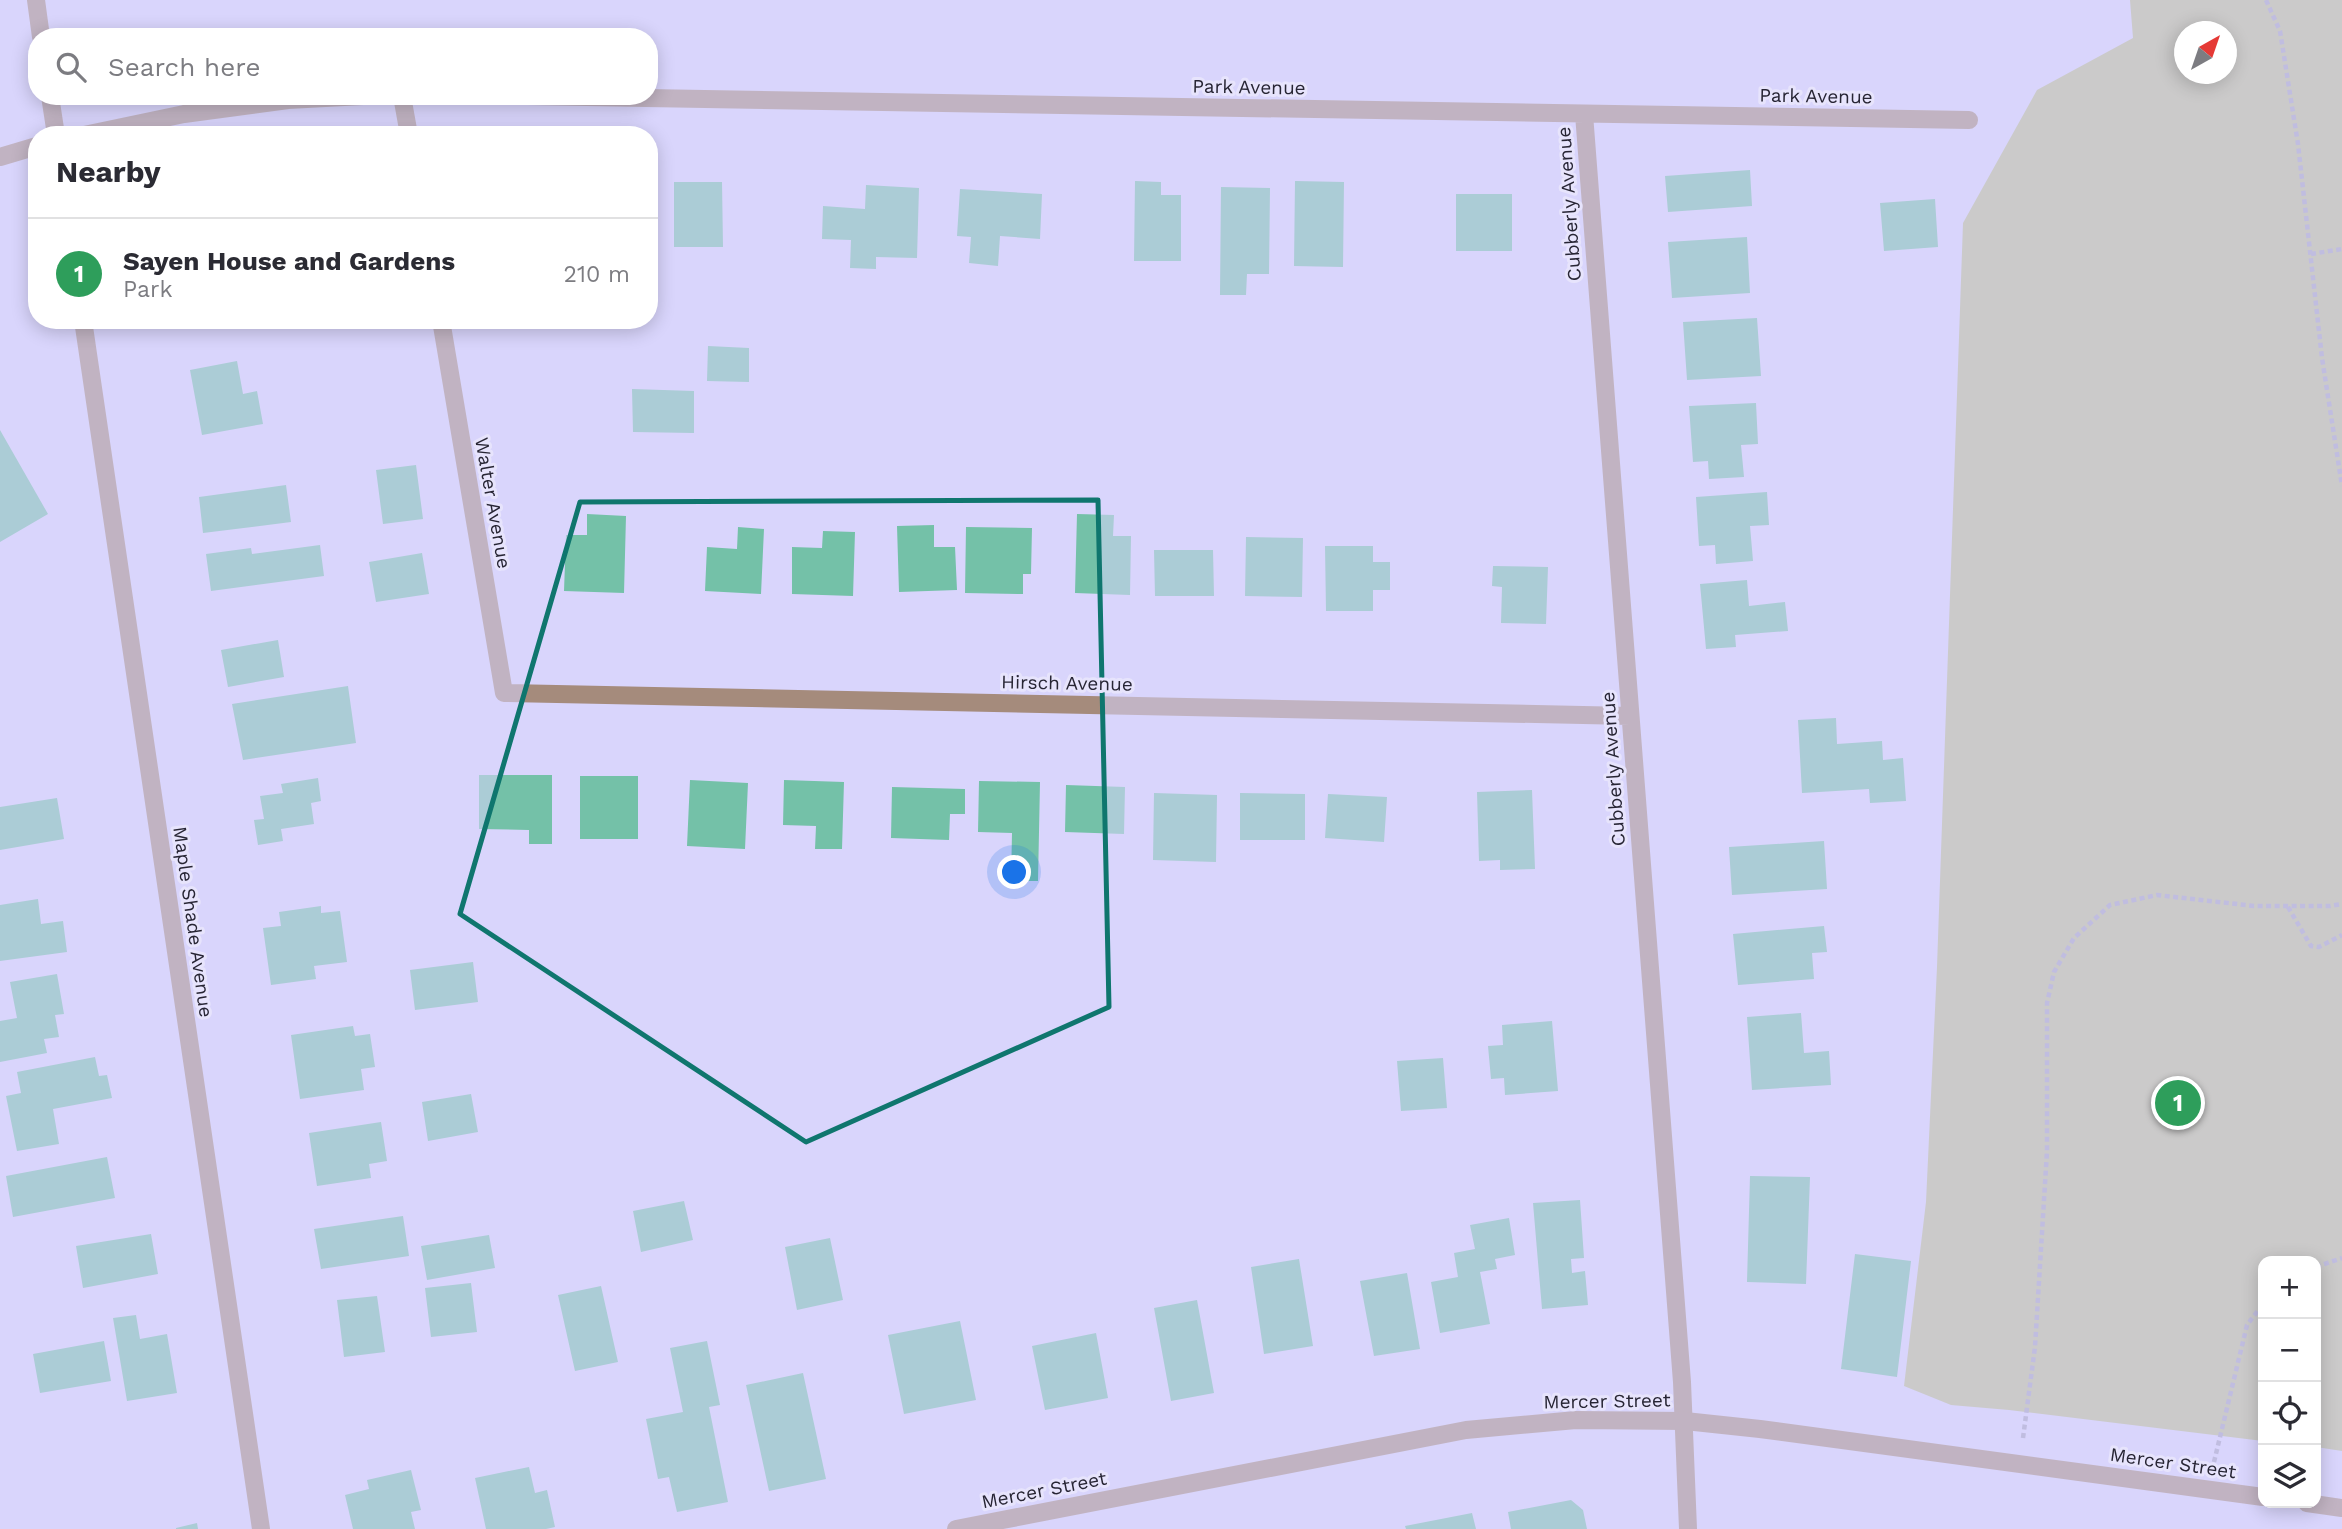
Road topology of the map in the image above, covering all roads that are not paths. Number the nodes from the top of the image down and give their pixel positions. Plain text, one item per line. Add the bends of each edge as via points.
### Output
1 (36, 0) edge
2 (40, 28) edge
3 (658, 98) edge
4 (51, 105) edge
5 (251, 105) edge
6 (404, 105) edge
7 (1584, 114) junction
8 (1969, 120) dead end
9 (55, 126) edge
10 (127, 126) edge
11 (407, 126) edge
12 (28, 149) edge
13 (0, 157) edge
14 (84, 329) edge
15 (442, 329) edge
16 (504, 693) joint
17 (1630, 716) junction
18 (1685, 1421) junction
19 (2258, 1496) edge
20 (2321, 1505) edge
21 (2342, 1507) edge
22 (261, 1529) edge
23 (956, 1529) edge
24 (1688, 1529) edge

1 - 2 street
3 - 7 street, Park Avenue
4 - 9 street
5 - 10 street
6 - 11 street
7 - 8 street, Park Avenue
7 - 17 street, Cubberly Avenue
12 - 13 street
14 - 22 street, Maple Shade Avenue
15 - 16 street, Walter Avenue
16 - 17 street, Hirsch Avenue
17 - 18 street, Cubberly Avenue
18 - 19 street, Mercer Street
18 - 23 street, Mercer Street via 1576,1420 1466,1430
18 - 24 street, Cubberly Avenue
20 - 21 street

